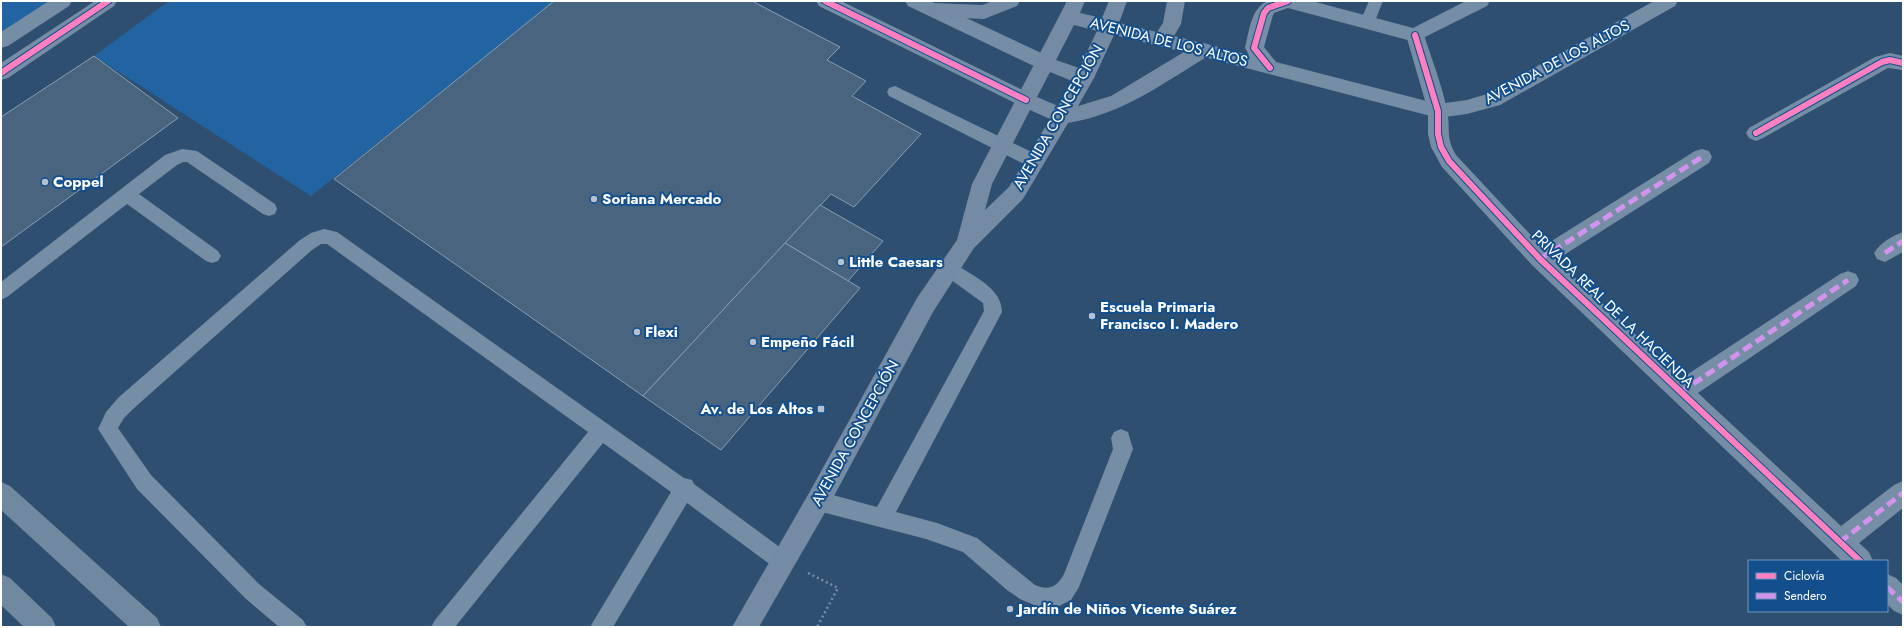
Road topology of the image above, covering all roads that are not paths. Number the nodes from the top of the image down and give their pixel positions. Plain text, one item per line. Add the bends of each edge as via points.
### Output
1 (63, 1) edge
2 (108, 1) edge
3 (825, 1) edge
4 (914, 1) edge
5 (1011, 1) edge
6 (1118, 1) edge
7 (1176, 1) edge
8 (1287, 1) edge
9 (1376, 1) edge
10 (1481, 1) edge
11 (1669, 1) edge
12 (1072, 9) edge
13 (934, 10) junction
14 (1368, 22) junction
15 (1108, 27) junction
16 (1415, 35) junction
17 (1161, 40) junction
18 (1, 41) edge
19 (1203, 50) junction
20 (1897, 62) edge
21 (1045, 63) junction
22 (1270, 68) junction
23 (1, 73) edge
24 (1084, 78) junction
25 (895, 92) dead end
26 (1026, 100) junction
27 (1438, 111) junction
28 (1062, 116) junction
29 (1756, 133) dead end
30 (1002, 147) junction
31 (1702, 157) dead end
32 (1034, 162) junction
33 (127, 195) junction
34 (269, 209) dead end
35 (1903, 241) edge
36 (967, 242) junction
37 (1885, 253) dead end
38 (212, 256) dead end
39 (1540, 259) junction
40 (949, 269) junction
41 (1848, 280) dead end
42 (1, 292) edge
43 (1681, 392) junction
44 (601, 431) junction
45 (1120, 438) dead end
46 (685, 487) junction
47 (1, 494) edge
48 (1903, 494) edge
49 (818, 501) junction
50 (882, 518) junction
51 (1840, 542) junction
52 (1859, 560) edge
53 (782, 561) junction
54 (1, 587) edge
55 (1888, 588) edge
56 (1903, 602) edge
57 (43, 627) edge
58 (148, 627) edge
59 (296, 627) edge
60 (442, 627) edge
61 (601, 627) edge
62 (745, 627) edge

1 - 18 street
2 - 23 street
3 - 26 street
4 - 13 street
5 - 13 main road via 984,12
6 - 15 main road, AVENIDA CONCEPCIÓN
7 - 17 main road via 1172,24
8 - 14 street
8 - 22 street via 1268,8 1264,13 1254,48
9 - 14 lane
10 - 16 street
11 - 27 street, AVENIDA DE LOS ALTOS via 1493,100
12 - 15 main road, AVENIDA DE LOS ALTOS
12 - 21 main road, AVENIDA CONCEPCIÓN
13 - 21 street
14 - 16 street
15 - 17 main road, AVENIDA DE LOS ALTOS
15 - 24 main road, AVENIDA CONCEPCIÓN
16 - 27 street, PRIVADA REAL DE LA HACIENDA
17 - 19 main road, AVENIDA DE LOS ALTOS
19 - 22 street, AVENIDA DE LOS ALTOS
19 - 28 main road via 1118,101 1088,112
20 - 29 street via 1882,62
21 - 24 main road
21 - 26 main road, AVENIDA CONCEPCIÓN
22 - 27 street, AVENIDA DE LOS ALTOS
24 - 28 main road, AVENIDA CONCEPCIÓN
25 - 30 lane
26 - 28 main road
26 - 30 main road, AVENIDA CONCEPCIÓN
27 - 39 street, PRIVADA REAL DE LA HACIENDA via 1438,134 1441,147 1449,161
28 - 32 main road, AVENIDA CONCEPCIÓN
30 - 32 lane
30 - 36 main road, AVENIDA CONCEPCIÓN via 982,184
31 - 39 street
32 - 36 main road, AVENIDA CONCEPCIÓN via 1016,193
33 - 34 lane via 171,160 182,155 192,156
33 - 38 lane
33 - 42 lane
35 - 37 street
36 - 40 main road, AVENIDA CONCEPCIÓN
39 - 43 street, PRIVADA REAL DE LA HACIENDA
40 - 49 main road, AVENIDA CONCEPCIÓN via 925,305
40 - 50 lane via 990,298 993,312
41 - 43 street
43 - 51 street, PRIVADA REAL DE LA HACIENDA
44 - 46 lane
44 - 59 lane via 331,237 316,238 116,412 108,429 144,482 252,591
44 - 60 lane
45 - 50 lane via 1123,449 1072,580 1063,594 1049,599 1020,588 984,553 969,545 920,527
46 - 53 lane
46 - 61 lane
47 - 58 main road
48 - 51 street
49 - 50 lane
49 - 53 main road, AVENIDA CONCEPCIÓN
51 - 52 street, PRIVADA REAL DE LA HACIENDA
53 - 62 main road, AVENIDA CONCEPCIÓN
54 - 57 main road
55 - 56 street

